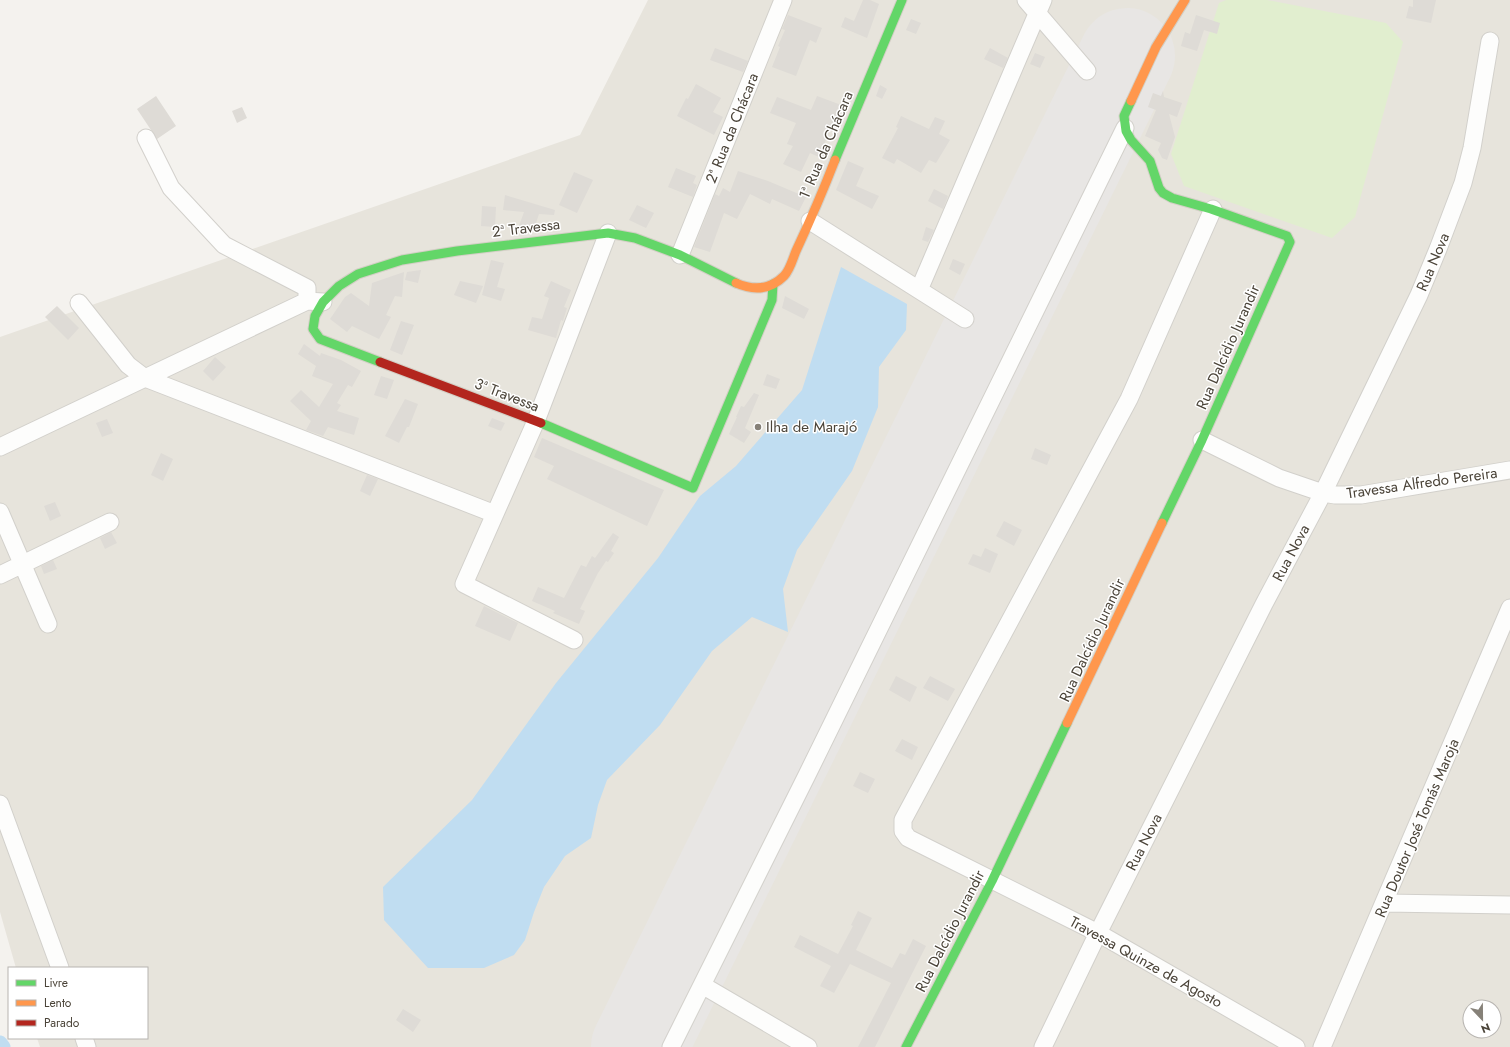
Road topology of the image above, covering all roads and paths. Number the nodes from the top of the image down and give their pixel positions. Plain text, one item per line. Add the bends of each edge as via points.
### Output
1 (783, 0) edge
2 (902, 0) edge
3 (1026, 0) edge
4 (1185, 0) edge
5 (1040, 7) edge
6 (1490, 41) dead end
7 (1088, 71) dead end
8 (1125, 128) junction
9 (146, 138) dead end
10 (1212, 209) junction
11 (810, 221) junction
12 (608, 233) junction
13 (680, 255) junction
14 (773, 284) junction
15 (762, 289) joint
16 (919, 290) junction
17 (315, 302) junction
18 (79, 303) dead end
19 (965, 320) dead end
20 (313, 328) joint
21 (145, 378) junction
22 (536, 421) junction
23 (1202, 440) junction
24 (0, 447) edge
25 (1510, 470) edge
26 (1323, 493) junction
27 (0, 512) edge
28 (495, 514) junction
29 (110, 522) dead end
30 (22, 564) junction
31 (0, 575) edge
32 (1510, 608) edge
33 (48, 624) dead end
34 (574, 640) dead end
35 (0, 804) edge
36 (992, 881) junction
37 (1385, 903) junction
38 (1510, 905) edge
39 (1098, 933) junction
40 (60, 967) edge
41 (702, 985) junction
42 (671, 1047) edge
43 (808, 1047) edge
44 (906, 1047) edge
45 (1042, 1047) edge
46 (1296, 1047) edge
47 (1322, 1047) edge

1 - 13 street, 2ª Rua da Chácara
2 - 11 street, 1ª Rua da Chácara
3 - 5 street
4 - 8 street via 1156,47 1124,116
5 - 7 street
5 - 16 street
6 - 26 street, Rua Nova via 1472,148 1449,222 1419,295
8 - 10 street via 1150,162 1160,191
8 - 41 street
9 - 17 street via 171,188 224,245 308,288
10 - 23 street, Rua Dalcídio Jurandir via 1287,236 1289,245
10 - 36 street, Travessa Quinze de Agosto via 1129,399 903,820 903,831 908,838
11 - 14 street, 1ª Rua da Chácara via 784,275
11 - 16 street
12 - 13 street, 2ª Travessa via 635,238
12 - 17 street, 2ª Travessa via 402,260 358,274
12 - 22 street
13 - 15 street, 2ª Travessa via 745,287
14 - 15 street, 1ª Rua da Chácara
14 - 22 street, 3ª Travessa via 772,300 693,488
16 - 19 street
17 - 20 street, 2ª Travessa
17 - 21 street
18 - 21 street via 128,365
20 - 22 street, 3ª Travessa via 320,339
21 - 24 street
21 - 28 street
22 - 28 street
23 - 26 street, Travessa Alfredo Pereira via 1279,478
23 - 36 street, Rua Dalcídio Jurandir
25 - 26 street, Travessa Alfredo Pereira via 1361,495
26 - 39 street, Rua Nova
27 - 30 street
28 - 34 street via 464,584
29 - 30 street
30 - 31 street
30 - 33 street
32 - 37 street, Rua Doutor José Tomás Maroja
35 - 40 street
36 - 39 street, Travessa Quinze de Agosto
36 - 44 street, Rua Dalcídio Jurandir
37 - 38 street
37 - 47 street, Rua Doutor José Tomás Maroja
39 - 45 street, Rua Nova
39 - 46 street, Travessa Quinze de Agosto
41 - 42 street
41 - 43 street

